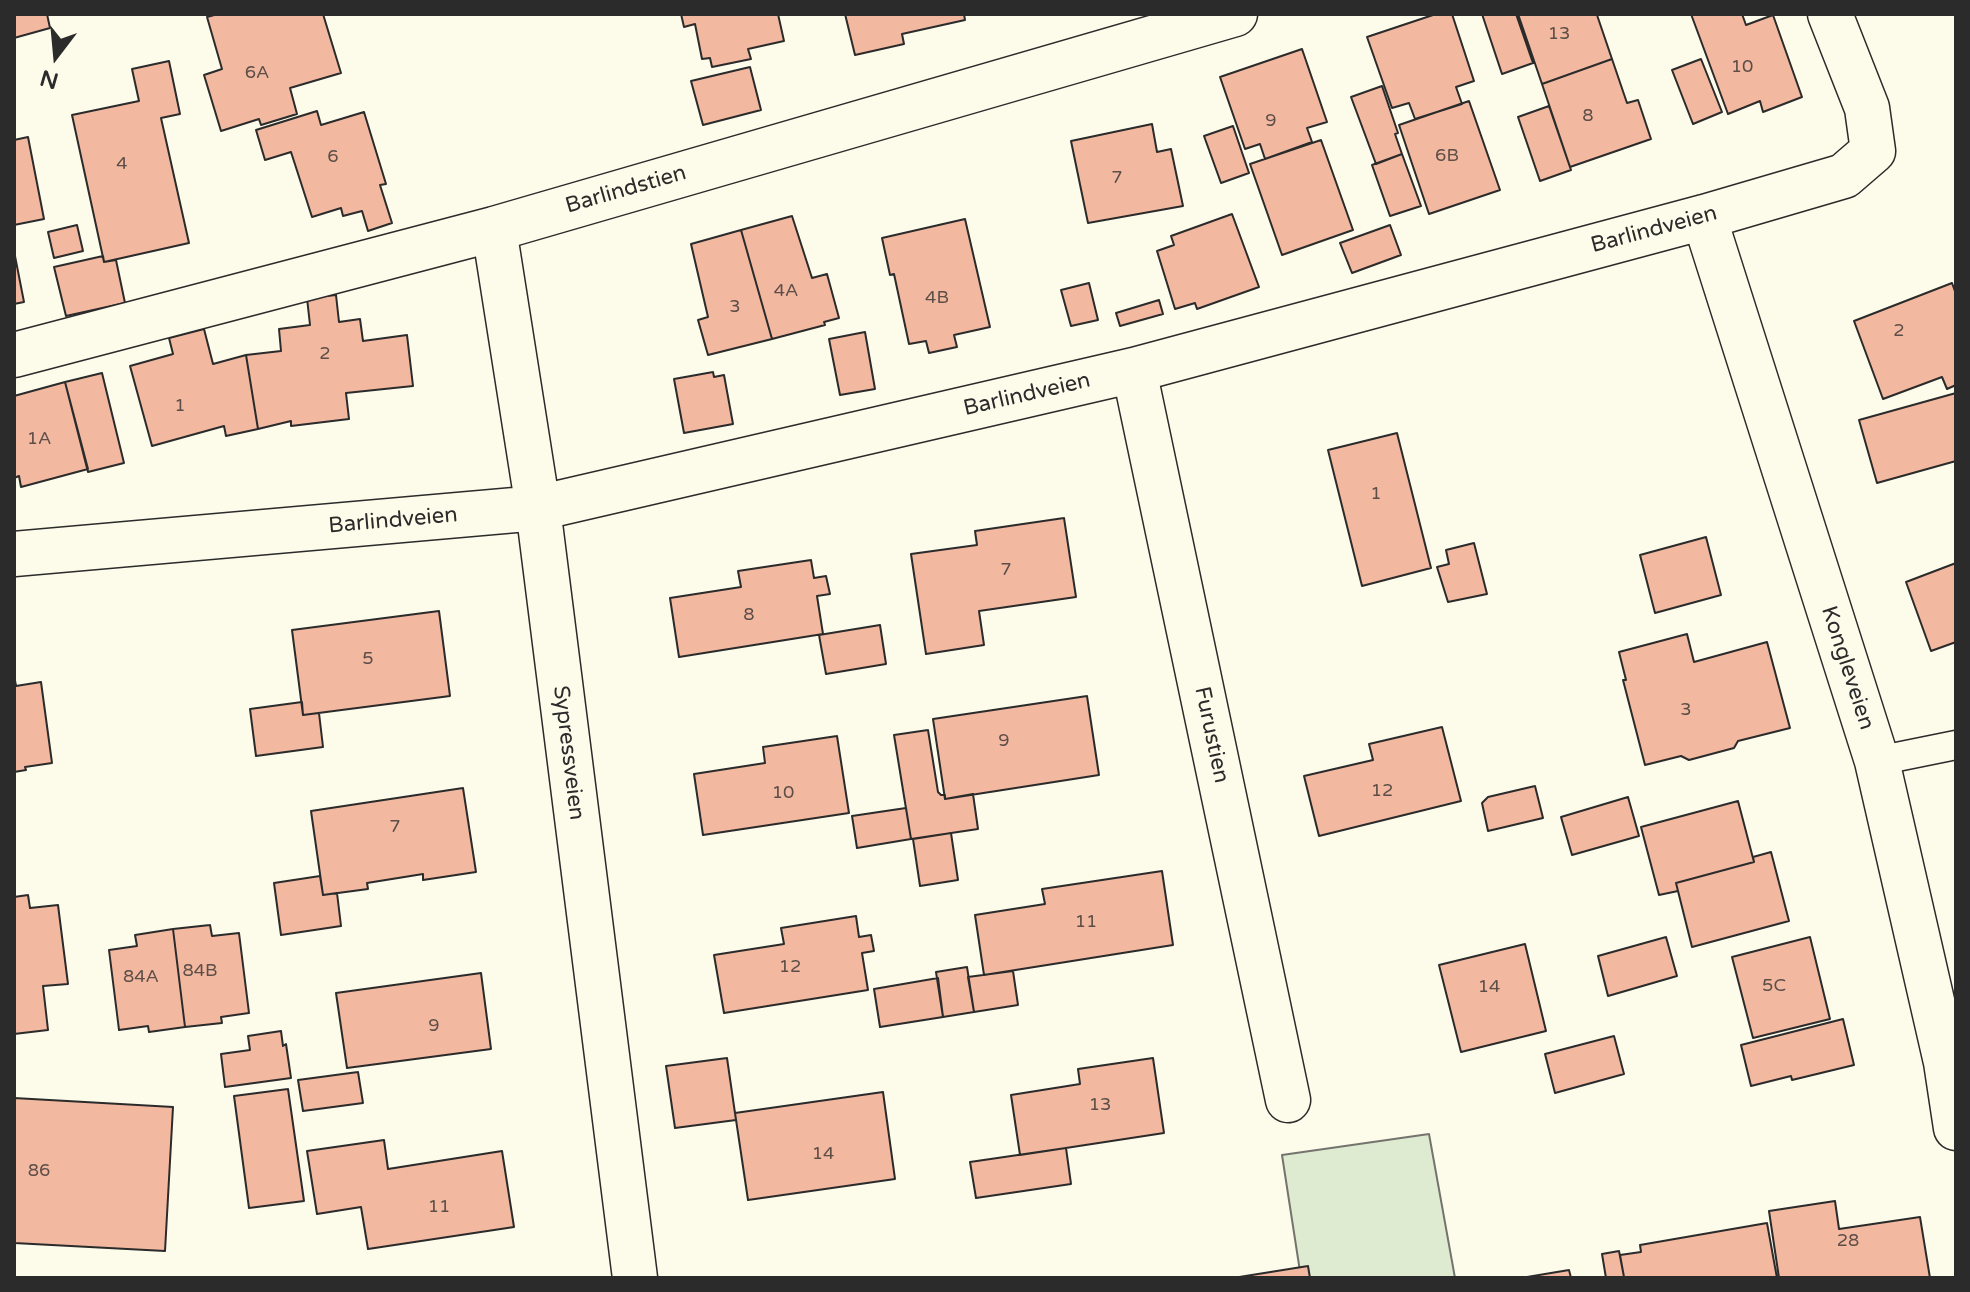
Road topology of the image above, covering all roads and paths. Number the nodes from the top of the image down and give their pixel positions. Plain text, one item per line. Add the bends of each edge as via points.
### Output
1 (1235, 14) edge
2 (1830, 14) edge
3 (1704, 217) junction
4 (494, 229) junction
5 (14, 355) edge
6 (1134, 370) junction
7 (538, 508) junction
8 (14, 554) edge
9 (1956, 745) edge
10 (1877, 761) junction
11 (1951, 1062) edge
12 (1288, 1100) dead end
13 (1956, 1128) edge
14 (635, 1278) edge

1 - 4 street, Barlindstien
2 - 3 street, Barlindveien via 1867,108 1873,151 1844,176
3 - 6 street, Barlindveien
3 - 10 street, Kongleveien
4 - 5 street, Barlindstien
4 - 7 street, Sypressveien
6 - 7 street, Barlindveien
6 - 12 street, Furustien
7 - 8 street, Barlindveien
7 - 14 street, Sypressveien
9 - 10 lane
10 - 11 street, Kongleveien
11 - 13 street, Kongleveien

